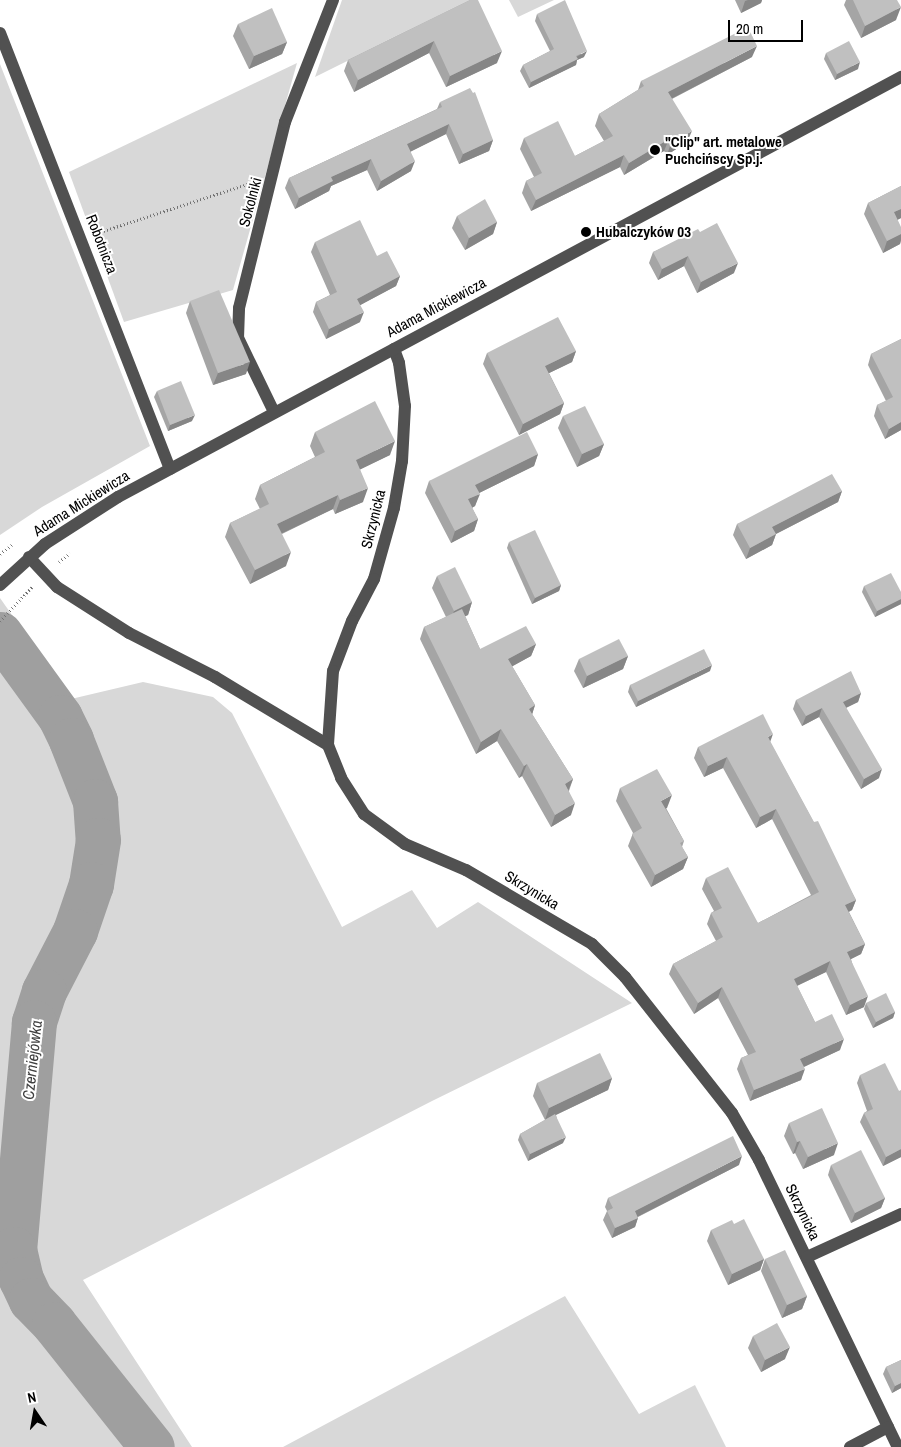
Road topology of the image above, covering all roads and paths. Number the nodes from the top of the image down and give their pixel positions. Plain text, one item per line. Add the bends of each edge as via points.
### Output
1 (333, 0) edge
2 (0, 33) edge
3 (901, 77) edge
4 (274, 176) junction
5 (82, 238) junction
6 (394, 349) junction
7 (274, 412) junction
8 (170, 469) junction
9 (29, 557) junction
10 (2, 583) edge
11 (21, 598) dead end
12 (0, 621) edge
13 (328, 745) junction
14 (901, 1214) edge
15 (807, 1257) junction
16 (888, 1428) junction
17 (850, 1447) edge
18 (898, 1447) edge

1 - 4 street, Sokolniki via 285,122
2 - 5 street, Robotnicza
3 - 6 street, Adama Mickiewicza
4 - 5 path
4 - 7 street, Sokolniki via 239,308 238,338
5 - 8 street, Robotnicza
6 - 7 street, Adama Mickiewicza
6 - 13 street, Skrzynicka via 405,406 394,508 374,579 352,621 333,671
7 - 8 street, Adama Mickiewicza
8 - 9 street, Adama Mickiewicza via 95,510
9 - 10 street, Adama Mickiewicza
9 - 13 street via 57,587 128,633 215,677
11 - 12 path
13 - 15 street, Skrzynicka via 341,778 364,814 406,844 466,870 592,944 625,977 732,1113
14 - 15 street
15 - 16 street, Skrzynicka
16 - 17 street
16 - 18 street, Skrzynicka

